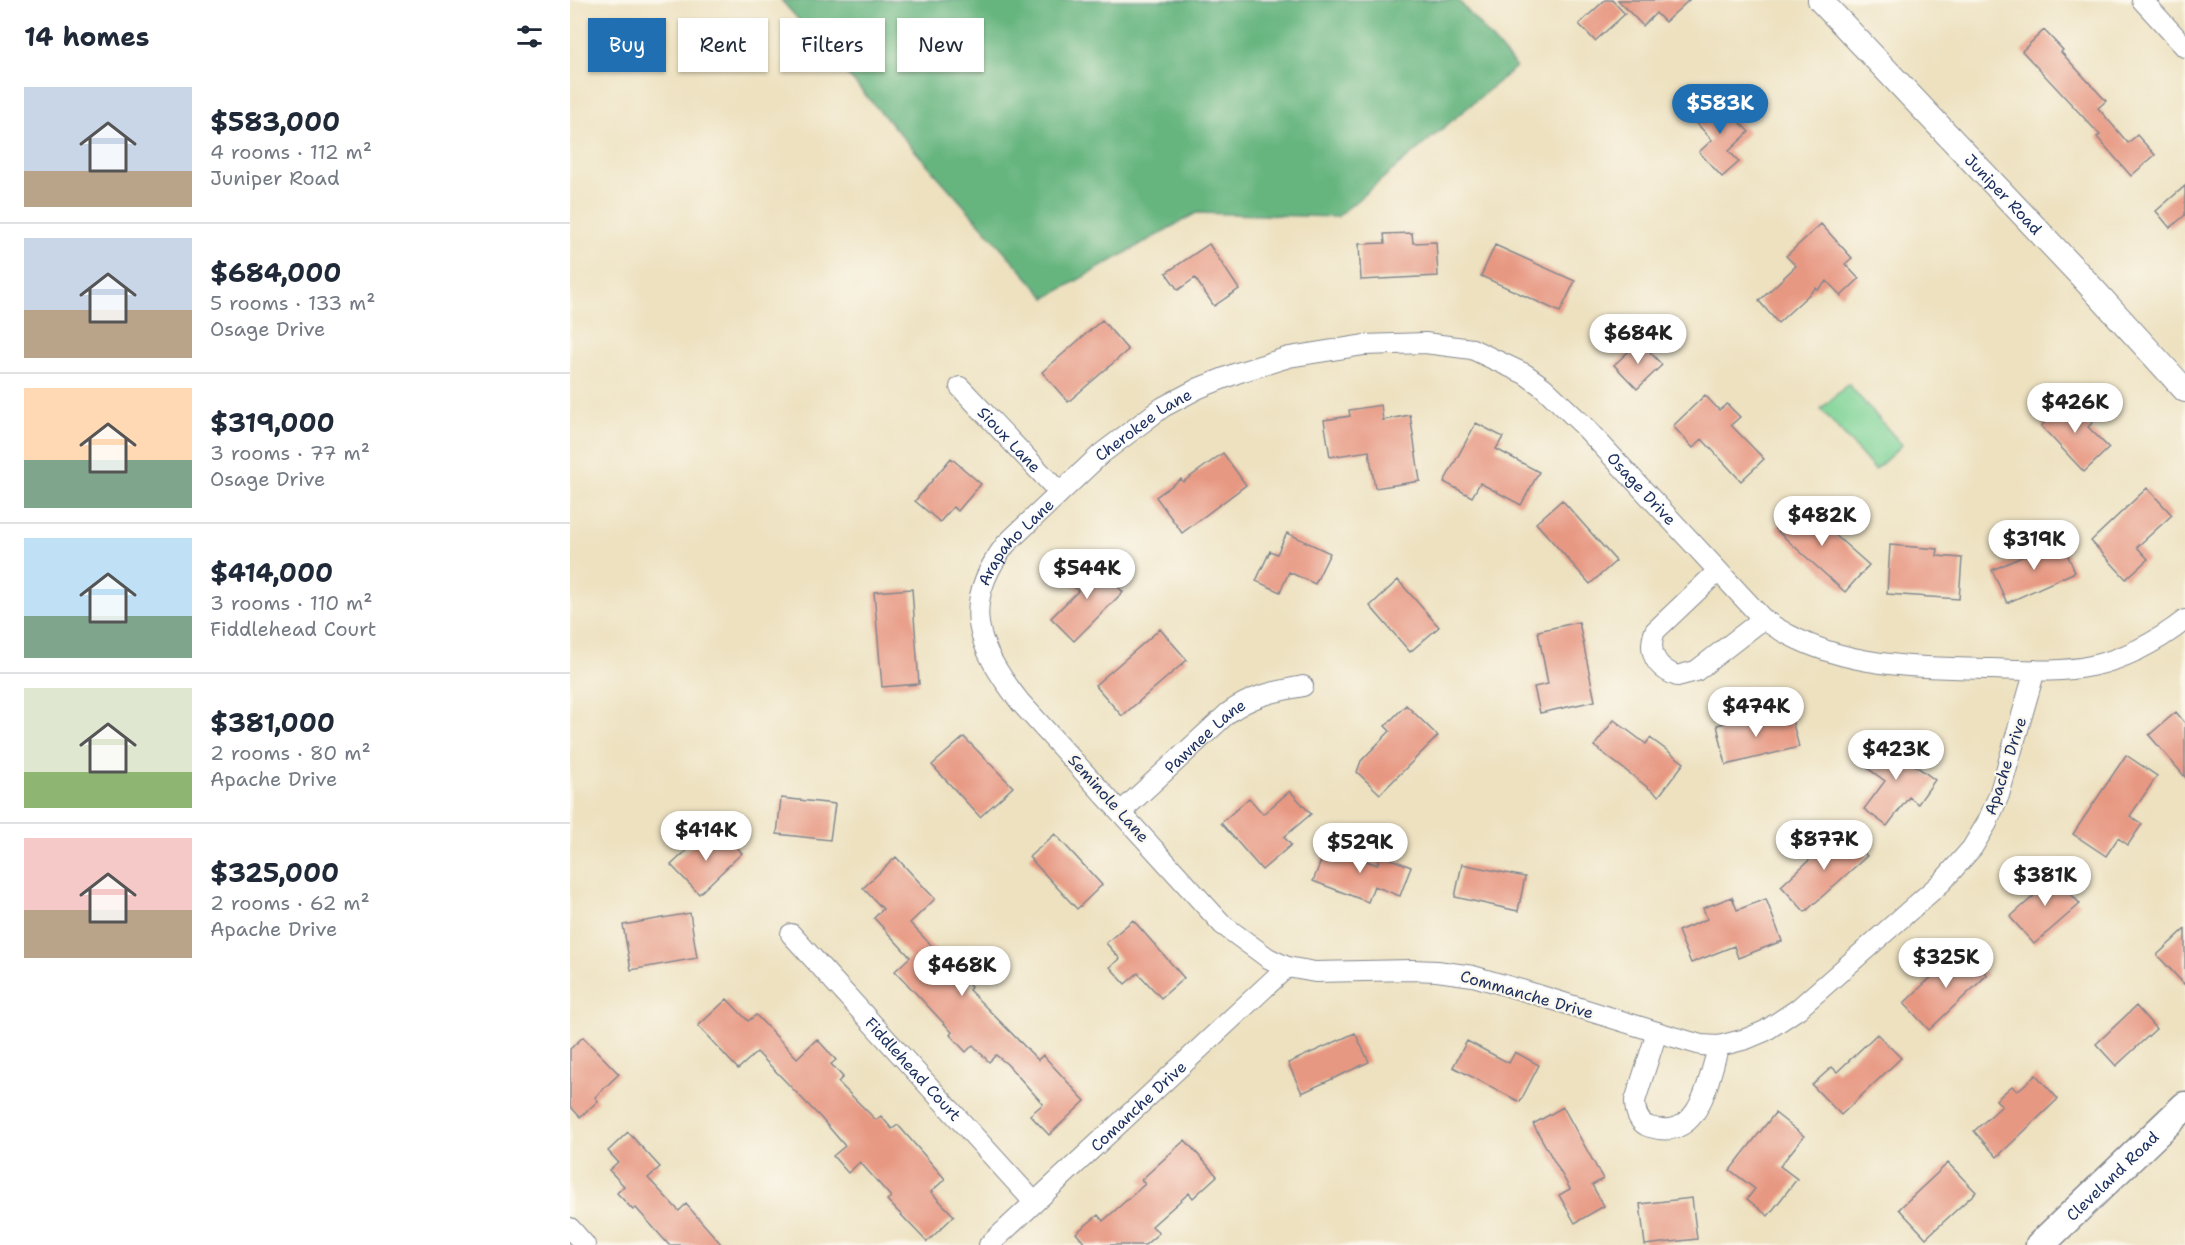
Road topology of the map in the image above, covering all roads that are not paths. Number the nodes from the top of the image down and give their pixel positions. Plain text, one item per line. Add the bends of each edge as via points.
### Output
1 (1820, 0) edge
2 (2142, 0) edge
3 (2185, 47) edge
4 (1237, 372) joint
5 (960, 387) dead end
6 (2185, 390) edge
7 (1059, 492) junction
8 (1717, 572) junction
9 (979, 597) joint
10 (1763, 619) junction
11 (2185, 620) edge
12 (2035, 670) junction
13 (1303, 686) dead end
14 (1122, 812) junction
15 (791, 934) dead end
16 (1287, 967) junction
17 (1657, 1032) junction
18 (1719, 1046) junction
19 (2185, 1106) edge
20 (1034, 1202) junction
21 (570, 1228) edge
22 (585, 1245) edge
23 (989, 1245) edge
24 (2040, 1245) edge

1 - 6 street, Juniper Road
2 - 3 street
4 - 7 street, Cherokee Lane via 1163,407
4 - 8 street, Osage Drive via 1289,357 1364,345 1425,344 1472,349 1525,374 1561,403
5 - 7 street, Sioux Lane
7 - 9 street, Arapaho Lane via 993,561
8 - 10 street, Osage Drive
8 - 10 street via 1655,631 1651,642 1660,667 1677,676 1696,671
9 - 14 street, Seminole Lane via 978,618 992,663 1020,702
10 - 12 street, Osage Drive via 1799,642 1862,661 1932,668
11 - 12 street via 2155,641 2120,657 2061,671
12 - 18 street, Apache Drive via 1999,795 1972,848 1942,882 1798,1008 1765,1031
13 - 14 street, Pawnee Lane via 1262,694 1239,705
14 - 16 street, Seminole Lane via 1223,925
15 - 20 street, Fiddlehead Court
16 - 17 street, Commanche Drive via 1316,972 1437,971 1473,976
16 - 20 street, Comanche Drive
17 - 18 street, Apache Drive
17 - 18 street via 1635,1108 1639,1120 1659,1130 1672,1130 1693,1118
19 - 24 main road, Cleveland Road
20 - 23 street, Comanche Drive
21 - 22 street

